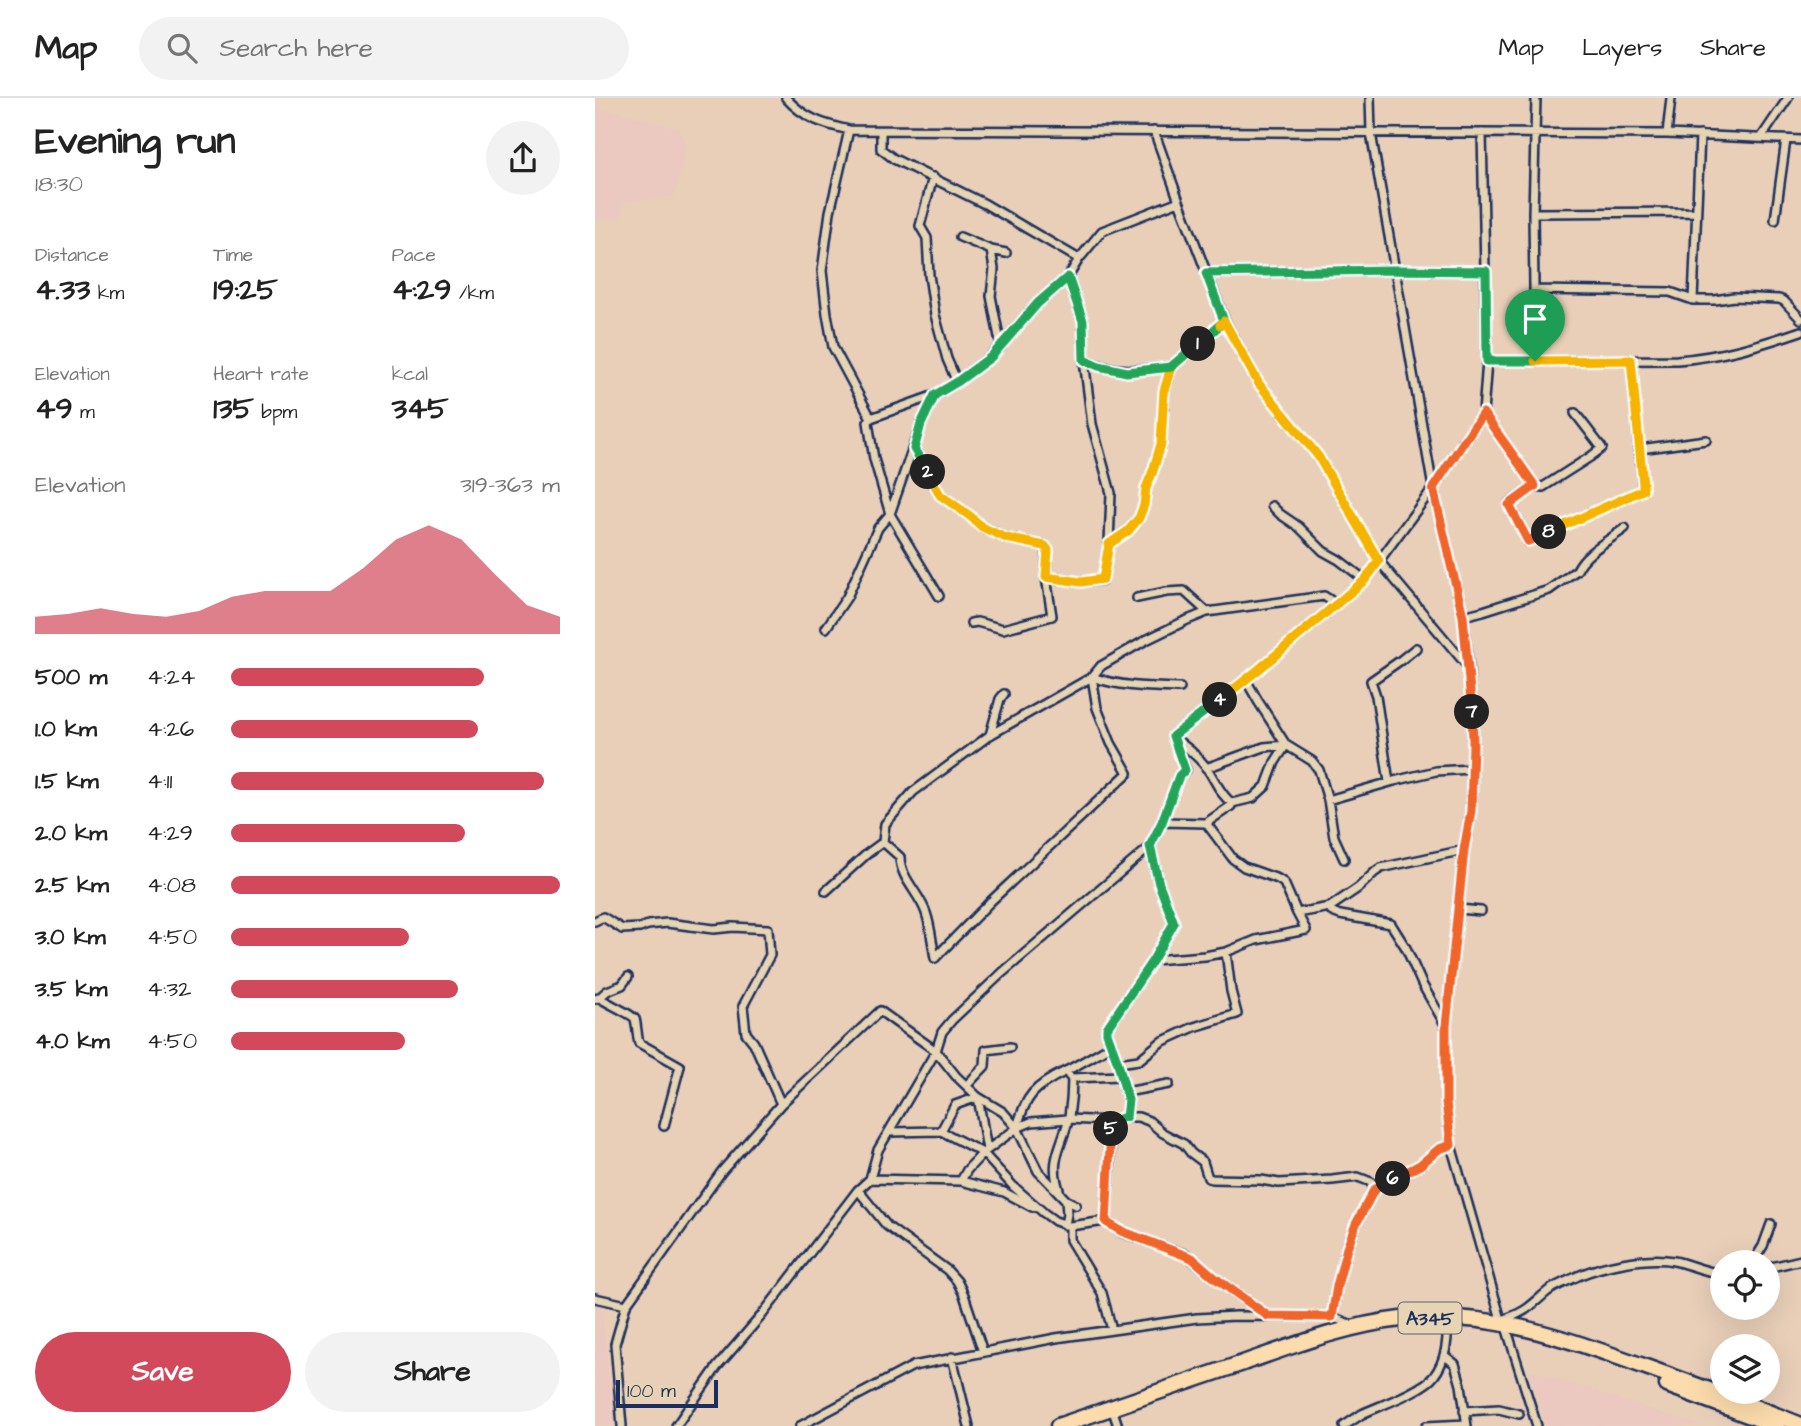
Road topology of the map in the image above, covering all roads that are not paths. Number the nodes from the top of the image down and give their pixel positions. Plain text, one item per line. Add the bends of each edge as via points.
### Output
1 (786, 98) edge
2 (1370, 98) edge
3 (1536, 98) edge
4 (1671, 98) edge
5 (1788, 98) edge
6 (849, 130) junction
7 (881, 131) junction
8 (1154, 131) junction
9 (1482, 133) junction
10 (1535, 133) junction
11 (1371, 134) junction
12 (1667, 134) junction
13 (1700, 135) junction
14 (1761, 138) junction
15 (1786, 140) junction
16 (1801, 140) edge
17 (933, 177) junction
18 (1179, 201) junction
19 (1696, 212) junction
20 (1533, 213) junction
21 (1775, 220) dead end
22 (960, 237) dead end
23 (991, 250) junction
24 (1006, 253) dead end
25 (1079, 259) junction
26 (1395, 270) junction
27 (1486, 271) junction
28 (1206, 273) junction
29 (1068, 277) junction
30 (1534, 290) junction
31 (1693, 300) junction
32 (1801, 319) edge
33 (1224, 321) junction
34 (1801, 331) edge
35 (1001, 347) junction
36 (1084, 360) junction
37 (1631, 360) junction
38 (1487, 361) junction
39 (1535, 361) junction
40 (1171, 367) junction
41 (957, 382) junction
42 (935, 395) junction
43 (1483, 413) junction
44 (1575, 413) dead end
45 (871, 418) junction
46 (1706, 440) dead end
47 (914, 449) junction
48 (1640, 449) junction
49 (1535, 486) junction
50 (1433, 488) junction
51 (1272, 506) dead end
52 (890, 514) junction
53 (1625, 528) dead end
54 (1109, 544) junction
55 (1379, 561) junction
56 (1046, 577) junction
57 (1365, 580) junction
58 (939, 596) dead end
59 (1137, 597) dead end
60 (1336, 604) junction
61 (1207, 612) junction
62 (1463, 616) junction
63 (971, 623) dead end
64 (826, 628) dead end
65 (1416, 648) dead end
66 (1469, 668) junction
67 (1091, 677) junction
68 (1246, 680) junction
69 (1180, 688) dead end
70 (1004, 694) dead end
71 (990, 735) junction
72 (1173, 736) junction
73 (1286, 745) junction
74 (1206, 768) junction
75 (1472, 768) junction
76 (1389, 782) junction
77 (1328, 800) junction
78 (1233, 803) junction
79 (1162, 822) junction
80 (1206, 823) junction
81 (883, 842) junction
82 (1150, 846) junction
83 (1464, 850) junction
84 (1345, 859) dead end
85 (826, 891) dead end
86 (1330, 907) junction
87 (1459, 909) junction
88 (1481, 911) dead end
89 (1297, 913) junction
90 (595, 921) edge
91 (1226, 952) junction
92 (1153, 960) junction
93 (628, 977) dead end
94 (598, 998) edge
95 (1446, 1026) junction
96 (1112, 1045) junction
97 (1010, 1047) dead end
98 (936, 1051) junction
99 (1118, 1063) junction
100 (1064, 1073) junction
101 (1120, 1076) junction
102 (1072, 1078) junction
103 (1169, 1084) dead end
104 (967, 1085) junction
105 (1126, 1092) junction
106 (978, 1097) junction
107 (781, 1104) junction
108 (1126, 1117) junction
109 (1068, 1119) junction
110 (1111, 1121) junction
111 (664, 1126) dead end
112 (1017, 1128) junction
113 (941, 1131) junction
114 (889, 1132) junction
115 (1451, 1145) junction
116 (985, 1152) junction
117 (870, 1180) junction
118 (961, 1181) junction
119 (857, 1190) junction
120 (1374, 1190) junction
121 (1063, 1197) junction
122 (1076, 1205) dead end
123 (1044, 1213) junction
124 (1106, 1222) junction
125 (1771, 1224) dead end
126 (1068, 1225) junction
127 (1760, 1250) edge
128 (1801, 1259) edge
129 (1780, 1265) edge
130 (1710, 1272) edge
131 (595, 1298) edge
132 (627, 1305) junction
133 (1268, 1316) junction
134 (1332, 1317) junction
135 (1448, 1324) junction
136 (1504, 1324) junction
137 (1356, 1326) junction
138 (1112, 1330) junction
139 (983, 1352) junction
140 (1444, 1355) junction
141 (952, 1357) junction
142 (1464, 1411) junction
143 (1519, 1414) dead end
144 (1116, 1420) edge
145 (1466, 1425) edge
146 (1801, 1425) edge
147 (622, 1426) edge
148 (676, 1426) edge
149 (800, 1426) edge
150 (969, 1426) edge
151 (1058, 1426) edge
152 (1079, 1426) edge
153 (1344, 1426) edge
154 (1426, 1426) edge
155 (1432, 1426) edge
156 (1537, 1426) edge
157 (1777, 1426) edge

1 - 6 street via 813,120
2 - 11 street
3 - 10 street
4 - 12 street
5 - 14 street
6 - 7 street
6 - 45 street via 822,271 833,346
7 - 8 street
7 - 17 street via 883,150
8 - 11 street
8 - 18 street
9 - 10 street
9 - 11 street
9 - 27 street
10 - 12 street
10 - 20 street
11 - 26 street
12 - 13 street
13 - 14 street
13 - 19 street
14 - 15 street
15 - 16 street
15 - 21 street
17 - 25 street
17 - 41 street via 920,226 927,238 935,315
18 - 25 street via 1102,230
18 - 28 street
19 - 20 street
19 - 31 street
20 - 30 street
22 - 23 street
23 - 24 street
23 - 35 street via 991,296
25 - 29 street
26 - 27 street
26 - 28 street
26 - 50 street
27 - 38 street
28 - 33 street
29 - 35 street via 1038,303
29 - 36 street via 1083,321
30 - 31 street via 1670,292
30 - 39 street
31 - 32 street via 1779,299
33 - 40 street
33 - 55 street via 1259,384 1318,456
34 - 37 street via 1705,358
35 - 41 street
36 - 40 street via 1127,372
36 - 54 street via 1092,424 1111,494
37 - 39 street
37 - 48 street
38 - 39 street
38 - 43 street
40 - 54 street via 1164,391 1161,444 1144,505 1128,531
41 - 42 street
42 - 45 street
42 - 47 street
43 - 49 street
43 - 50 street
44 - 49 street via 1602,448 1543,487
45 - 52 street via 874,459
46 - 48 street
47 - 52 street
47 - 56 street via 940,495 982,527 1006,538 1045,546
48 - 49 street via 1643,490 1528,541 1509,505
50 - 55 street
50 - 62 street
51 - 57 street
52 - 58 street
52 - 64 street via 878,528 847,597
53 - 62 street via 1549,590
54 - 56 street via 1103,579 1081,582
55 - 57 street
55 - 66 street
56 - 63 street via 1052,616 1003,629
57 - 60 street
59 - 61 street via 1184,591
60 - 61 street via 1324,596
60 - 68 street
61 - 67 street via 1146,640 1101,666
62 - 66 street
65 - 76 street via 1371,681
66 - 75 street
67 - 69 street via 1136,687
67 - 71 street
67 - 81 street via 1097,708 1128,773 935,957 926,912 900,857
68 - 72 street
68 - 73 street
70 - 71 street
71 - 81 street via 913,792 885,824
72 - 74 street
72 - 79 street via 1185,770
73 - 74 street via 1264,747
73 - 77 street via 1319,770
73 - 78 street via 1266,786 1253,798
74 - 78 street
75 - 76 street
75 - 83 street
76 - 77 street
77 - 84 street via 1334,837
78 - 80 street
79 - 80 street
79 - 82 street
80 - 89 street via 1233,859 1283,883
81 - 85 street
82 - 92 street via 1174,920
82 - 98 street via 952,1020
83 - 86 street via 1381,868
83 - 87 street
86 - 89 street
86 - 95 street via 1340,915 1391,924
87 - 88 street
87 - 95 street
89 - 91 street via 1305,931 1256,940
90 - 107 street via 603,917 622,929 667,923 768,929 770,955 743,1006 746,1033
91 - 92 street
91 - 99 street via 1237,1014 1161,1042 1139,1060
92 - 96 street via 1107,1028
93 - 94 street
94 - 111 street via 635,1018 639,1043 681,1066
95 - 115 street
96 - 99 street
96 - 100 street
97 - 104 street via 986,1051 985,1066
98 - 104 street
98 - 107 street via 880,1011
98 - 114 street
99 - 101 street
100 - 102 street
100 - 112 street via 1031,1093
101 - 102 street
101 - 105 street
102 - 109 street
103 - 105 street
104 - 106 street
105 - 108 street
106 - 112 street via 1001,1110
106 - 113 street via 955,1105
106 - 116 street
107 - 132 street via 722,1171
108 - 110 street
108 - 120 street via 1149,1121 1184,1144 1202,1162 1208,1178 1279,1183 1358,1177 1371,1182
109 - 110 street
109 - 112 street
109 - 121 street via 1054,1171
110 - 124 street
112 - 116 street
112 - 121 street via 1038,1171
113 - 114 street
113 - 116 street
114 - 117 street via 878,1150
115 - 120 street
115 - 136 street
116 - 118 street
116 - 123 street via 1013,1186
117 - 118 street
117 - 119 street
118 - 123 street via 1004,1192
119 - 139 street via 887,1226 957,1281
119 - 148 street via 762,1315 716,1367
120 - 134 street via 1347,1248
121 - 122 street
121 - 126 street
123 - 126 street
124 - 126 street
124 - 133 street via 1192,1258
125 - 127 street
126 - 138 street via 1070,1240 1102,1293
128 - 129 street
130 - 136 street via 1671,1260 1612,1266 1549,1291
131 - 132 street
132 - 147 street via 615,1344
133 - 134 street
133 - 138 street via 1198,1318
134 - 137 street
135 - 136 highway, A345
135 - 140 street
135 - 144 highway, A345 via 1352,1334
136 - 137 highway, A345 via 1420,1318
136 - 146 highway, A345 via 1572,1340
136 - 156 street
136 - 157 highway, A345
137 - 151 highway, A345
138 - 139 street
139 - 141 street
140 - 142 street via 1455,1364
140 - 153 street via 1432,1379
141 - 149 street via 913,1366
141 - 150 street
142 - 143 street via 1499,1409
142 - 145 street
144 - 152 highway, A345
145 - 155 street
154 - 155 street

